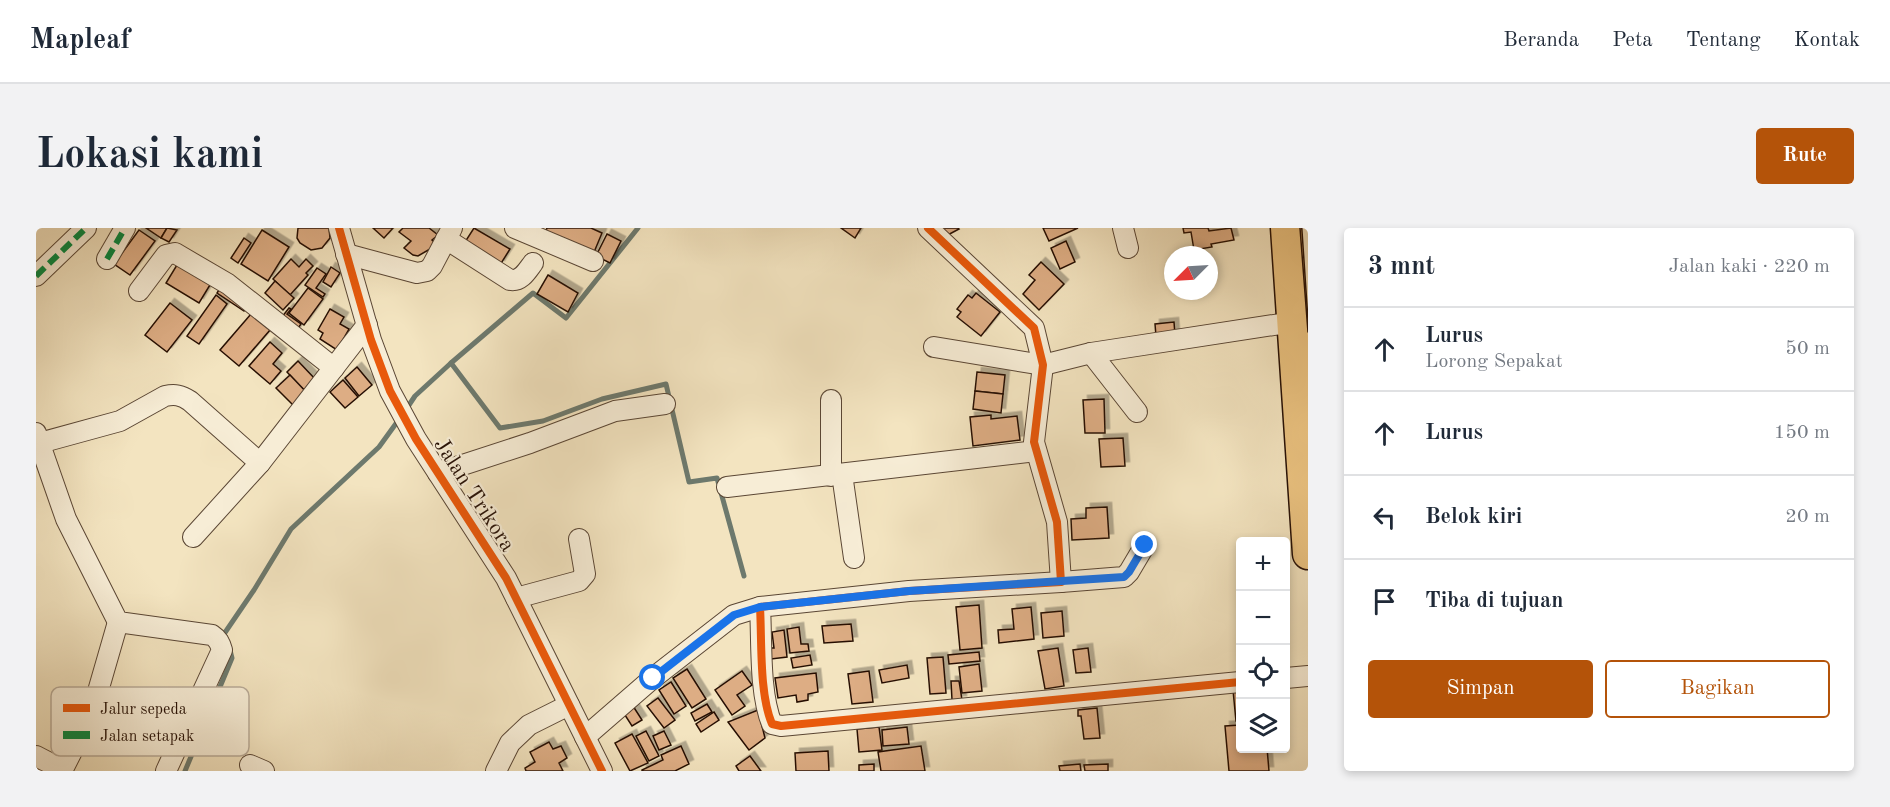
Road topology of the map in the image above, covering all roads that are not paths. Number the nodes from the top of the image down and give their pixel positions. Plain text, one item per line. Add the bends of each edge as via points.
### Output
1 (86, 228) edge
2 (125, 228) edge
3 (339, 228) edge
4 (514, 228) edge
5 (928, 228) edge
6 (1123, 228) edge
7 (1286, 228) edge
8 (1302, 228) edge
9 (449, 233) edge
10 (1128, 248) dead end
11 (346, 254) junction
12 (107, 259) dead end
13 (593, 261) dead end
14 (533, 263) dead end
15 (36, 276) edge
16 (139, 291) dead end
17 (1300, 312) edge
18 (367, 325) junction
19 (934, 347) dead end
20 (1091, 353) junction
21 (1043, 365) junction
22 (334, 368) junction
23 (831, 400) dead end
24 (665, 404) dead end
25 (1137, 412) dead end
26 (37, 440) edge
27 (1036, 451) junction
28 (260, 463) junction
29 (438, 473) junction
30 (836, 475) junction
31 (727, 487) dead end
32 (194, 537) dead end
33 (579, 539) dead end
34 (1145, 545) dead end
35 (1308, 554) edge
36 (854, 558) dead end
37 (1061, 582) junction
38 (516, 598) junction
39 (760, 607) junction
40 (118, 622) junction
41 (1308, 676) edge
42 (1290, 678) edge
43 (1236, 682) edge
44 (99, 687) edge
45 (205, 687) edge
46 (569, 705) junction
47 (585, 737) junction
48 (36, 756) edge
49 (70, 756) edge
50 (173, 756) edge
51 (63, 771) edge
52 (166, 771) edge
53 (496, 771) edge
54 (602, 771) edge

1 - 15 street
2 - 12 street
3 - 11 street, Jalan Trikora
4 - 13 street
5 - 21 street via 1034,328
6 - 10 street
7 - 17 main road
8 - 17 main road
9 - 11 street via 427,271 417,273
9 - 14 street via 510,280 516,281
11 - 18 street, Jalan Trikora
16 - 22 street via 166,255 175,253 228,284
17 - 20 street
17 - 35 main road
18 - 22 street
18 - 29 street, Jalan Trikora via 390,391
19 - 21 street
20 - 21 street
20 - 25 street
21 - 27 street
22 - 28 street
23 - 30 street
24 - 29 street via 615,411
26 - 28 street via 120,421 173,394 190,401
26 - 40 street via 66,519
27 - 30 street
27 - 37 street via 1057,522
28 - 32 street
29 - 38 street, Jalan Trikora
30 - 31 street
30 - 36 street
33 - 38 street via 583,578
34 - 37 street via 1124,577
37 - 39 street via 909,591
38 - 46 street, Jalan Trikora
39 - 43 street via 769,715 772,724 781,726
39 - 47 street via 734,615
40 - 44 street
40 - 45 street via 217,638 222,650
41 - 42 street
46 - 47 street, Jalan Trikora
46 - 53 street via 530,725 510,743
47 - 54 street, Jalan Trikora
48 - 51 street
49 - 51 street
50 - 52 street

